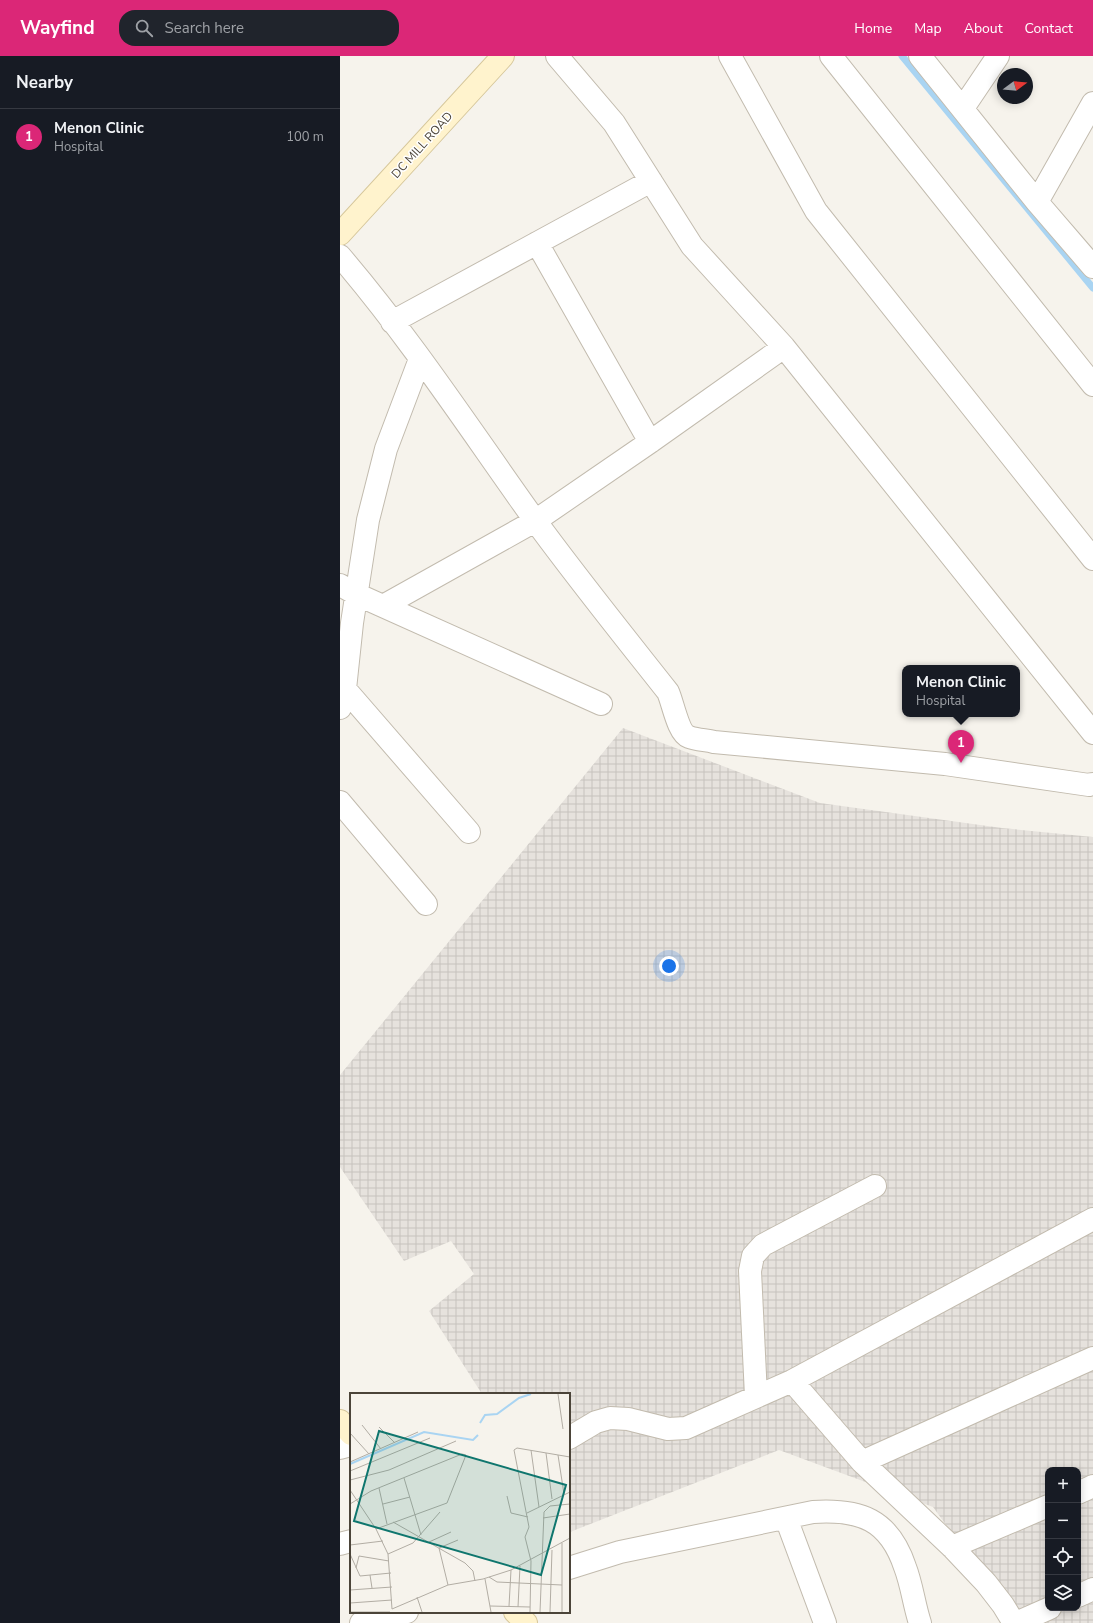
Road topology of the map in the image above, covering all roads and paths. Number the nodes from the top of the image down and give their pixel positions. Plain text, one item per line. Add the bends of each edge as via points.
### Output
1 (503, 56) edge
2 (557, 56) edge
3 (730, 56) edge
4 (831, 56) edge
5 (920, 56) edge
6 (998, 56) edge
7 (1093, 103) edge
8 (963, 108) junction
9 (651, 181) junction
10 (1037, 202) junction
11 (340, 234) edge
12 (537, 243) junction
13 (340, 256) edge
14 (1093, 267) edge
15 (392, 322) junction
16 (784, 347) junction
17 (420, 359) junction
18 (1093, 385) edge
19 (650, 442) junction
20 (536, 521) junction
21 (1093, 559) edge
22 (348, 589) edge
23 (383, 606) junction
24 (342, 698) edge
25 (601, 704) dead end
26 (1093, 733) edge
27 (1093, 784) edge
28 (340, 802) edge
29 (469, 832) dead end
30 (426, 904) dead end
31 (875, 1186) dead end
32 (1093, 1219) edge
33 (1093, 1358) edge
34 (792, 1381) junction
35 (756, 1396) junction
36 (340, 1421) edge
37 (350, 1433) edge
38 (570, 1437) edge
39 (350, 1445) edge
40 (340, 1448) edge
41 (862, 1462) junction
42 (1093, 1486) edge
43 (1081, 1492) edge
44 (1045, 1507) edge
45 (786, 1518) junction
46 (350, 1541) edge
47 (340, 1544) edge
48 (952, 1547) junction
49 (570, 1568) edge
50 (1093, 1589) edge
51 (1081, 1595) edge
52 (1045, 1610) edge
53 (403, 1613) edge
54 (517, 1613) edge
55 (361, 1623) edge
56 (526, 1623) edge
57 (825, 1623) edge
58 (920, 1623) edge
59 (1015, 1623) edge

1 - 11 main road, DC MILL ROAD
2 - 9 street via 614,123
3 - 21 street via 816,211
4 - 18 street
5 - 8 street
6 - 8 street
7 - 10 street
8 - 10 street
9 - 12 street
9 - 16 street via 692,246
10 - 14 street
12 - 15 street
12 - 19 street
13 - 15 street
15 - 17 street
16 - 19 street
16 - 26 street
17 - 20 street
17 - 22 street via 386,449
19 - 20 street
20 - 23 street
20 - 27 street via 668,692 679,726 688,736 714,742 945,764
22 - 23 street
22 - 24 street
23 - 25 street
24 - 29 street
28 - 30 street
31 - 35 street via 763,1245 754,1256 750,1270
32 - 34 street
33 - 41 street
34 - 35 street
34 - 41 street
35 - 38 street via 686,1428 668,1429 628,1419 610,1418 596,1422
36 - 37 main road
39 - 40 street
41 - 48 street
42 - 43 street
44 - 48 street
45 - 49 street via 620,1552
45 - 57 street
45 - 58 street via 813,1512 835,1511 870,1519 896,1544 906,1568
46 - 47 street
48 - 59 street via 986,1583
50 - 51 street
52 - 59 street
53 - 55 street
54 - 56 main road

